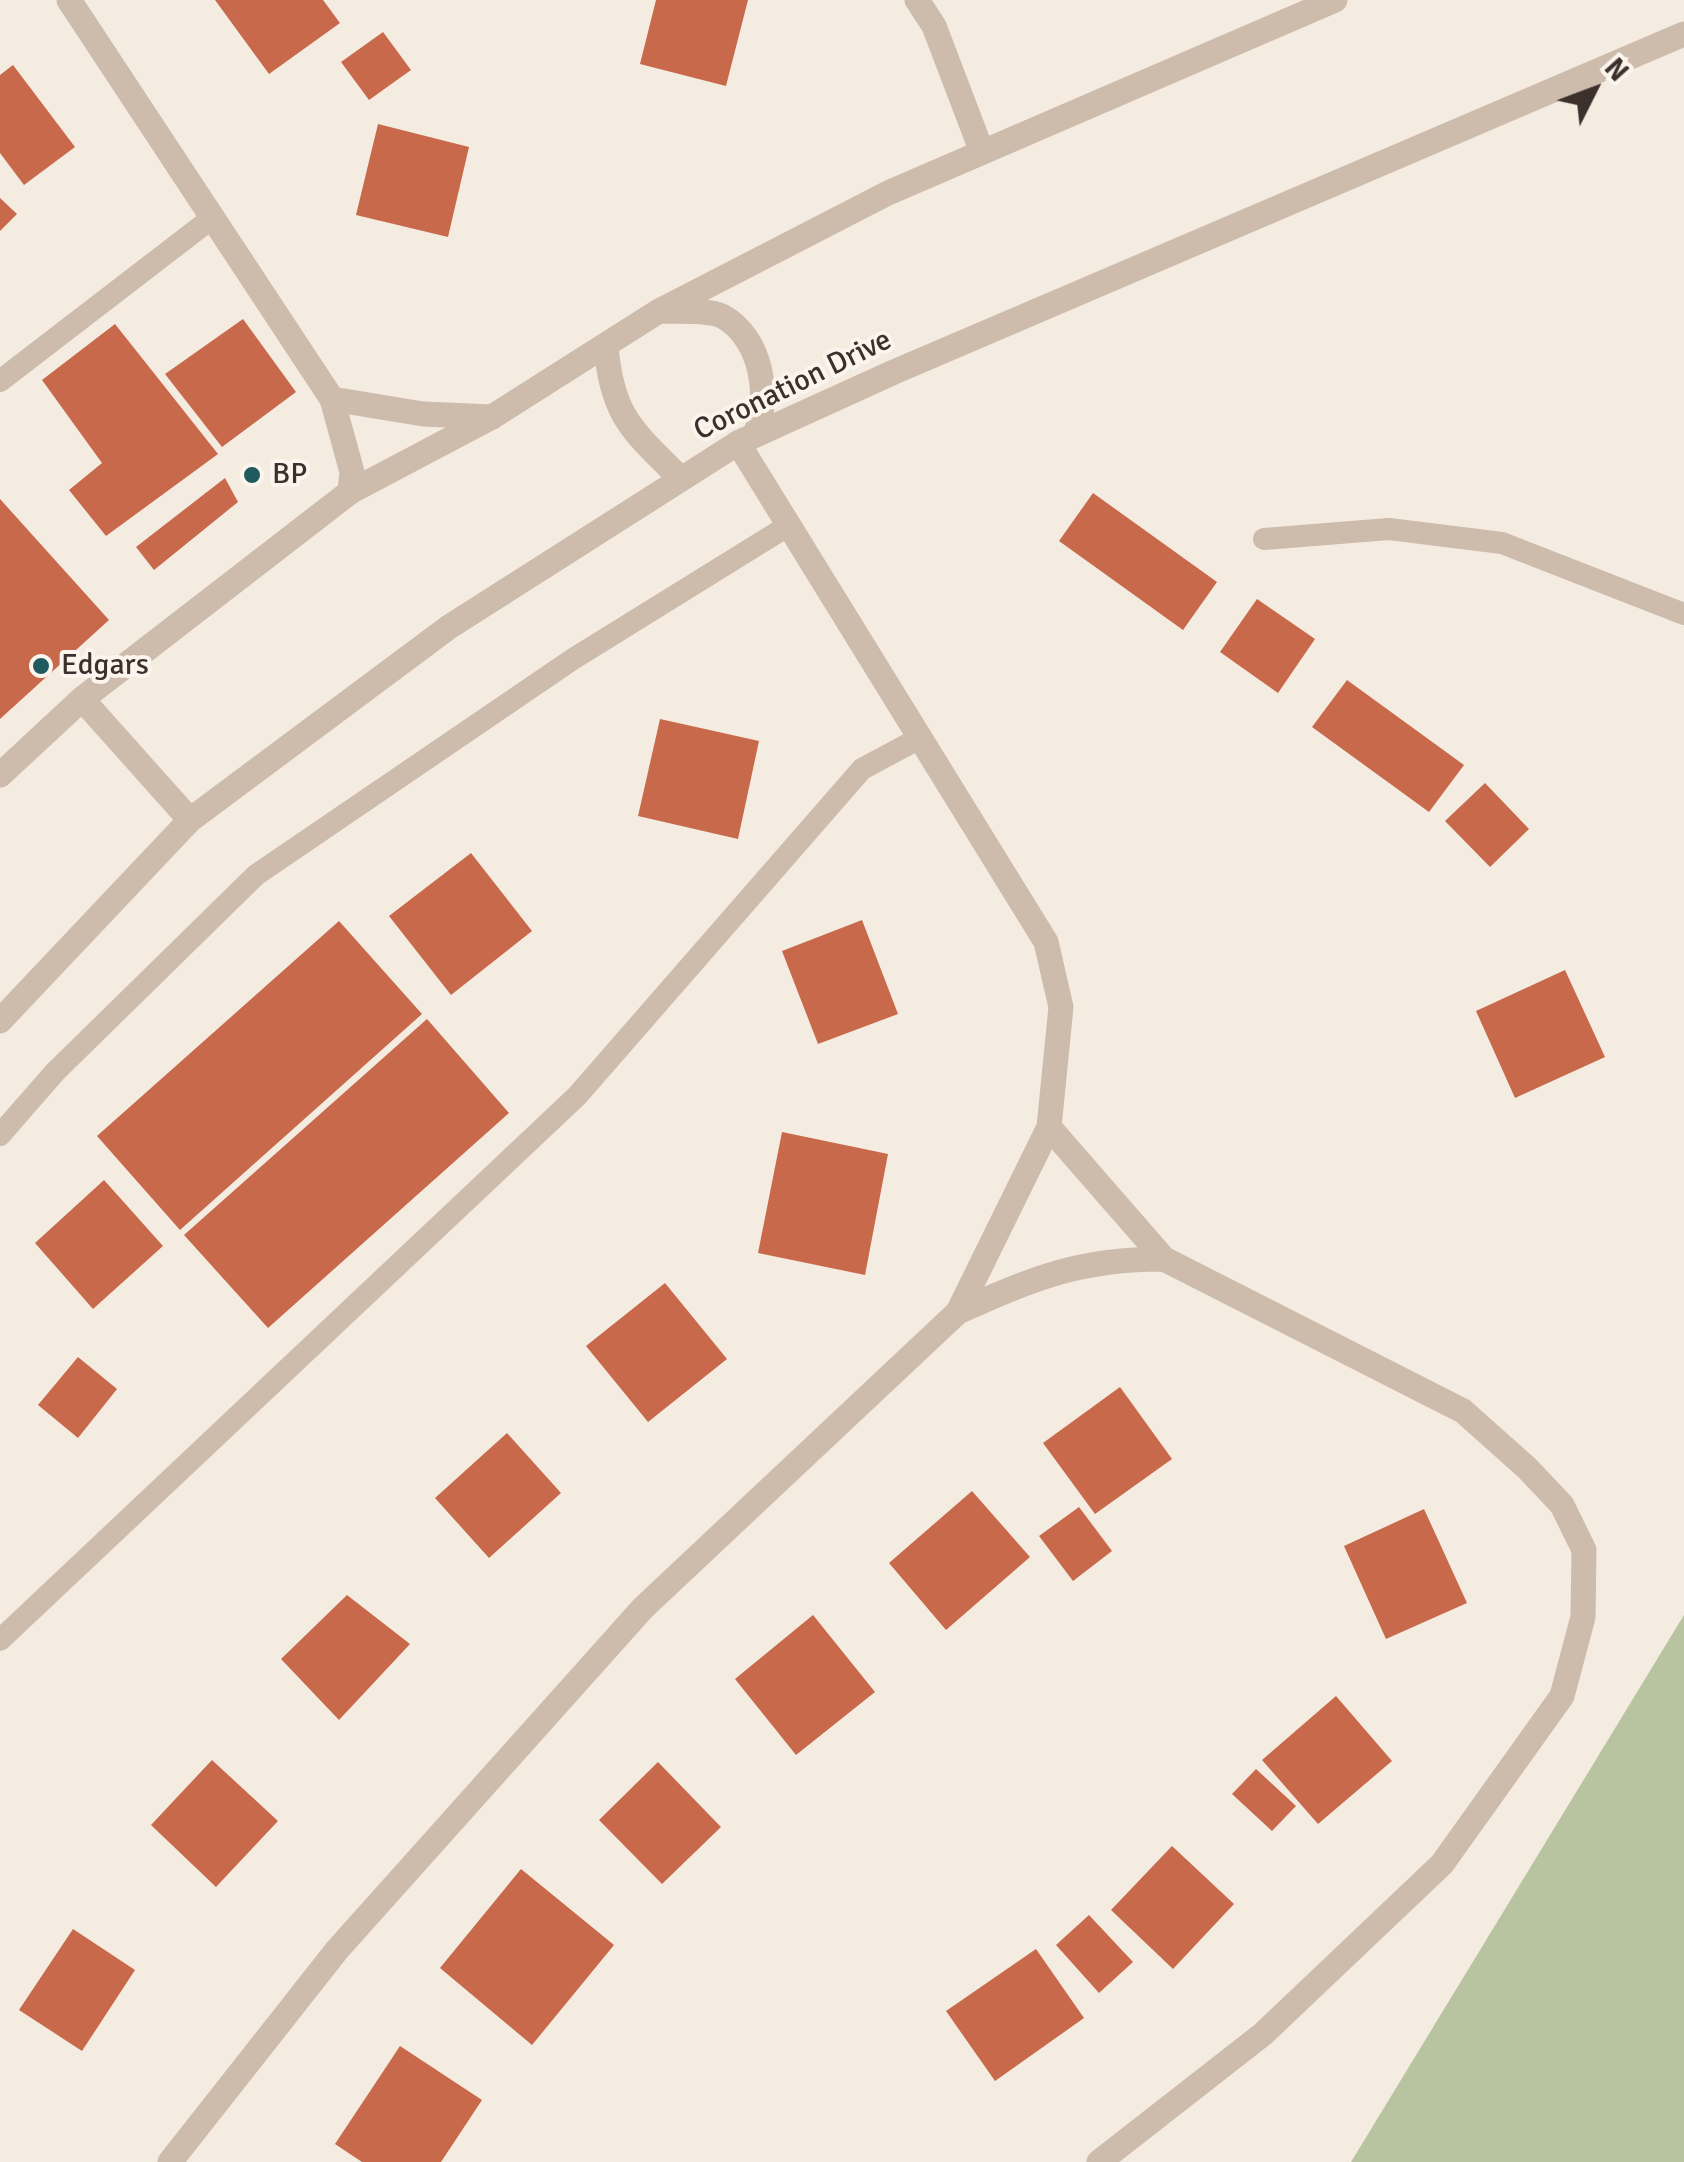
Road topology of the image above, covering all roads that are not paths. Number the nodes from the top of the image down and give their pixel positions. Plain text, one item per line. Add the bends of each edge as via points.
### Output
1 (69, 0) edge
2 (917, 0) edge
3 (1335, 0) edge
4 (1684, 34) edge
5 (982, 152) junction
6 (212, 218) junction
7 (658, 311) junction
8 (606, 346) junction
9 (0, 381) edge
10 (332, 399) junction
11 (492, 417) junction
12 (746, 440) junction
13 (681, 480) junction
14 (350, 492) junction
15 (786, 527) junction
16 (1264, 540) dead end
17 (1684, 614) edge
18 (82, 700) junction
19 (918, 739) junction
20 (0, 776) edge
21 (190, 820) junction
22 (0, 1022) edge
23 (1049, 1127) junction
24 (0, 1135) edge
25 (1164, 1259) junction
26 (958, 1312) junction
27 (0, 1640) edge
28 (170, 2162) edge
29 (1099, 2162) edge

1 - 6 street
2 - 5 street via 934,26
3 - 5 street
4 - 12 street, Coronation Drive
5 - 7 street via 888,192
6 - 9 lane
6 - 10 street
7 - 8 street
7 - 12 street via 721,316 750,343 763,383 761,422
8 - 11 street
8 - 13 street via 609,382 623,420
10 - 11 street
10 - 14 street via 352,472
11 - 14 street
12 - 13 street, Coronation Drive
12 - 15 street
13 - 21 street, Coronation Drive via 449,627
14 - 18 street
15 - 19 street
15 - 24 lane via 572,658 256,875 55,1072
16 - 17 lane via 1390,529 1502,543
18 - 20 street
18 - 21 street
19 - 23 street via 1046,942 1062,1007
19 - 27 lane via 862,770 577,1096
21 - 22 street, Coronation Drive
23 - 25 street
23 - 26 street
25 - 26 street via 1114,1259 1046,1272
25 - 29 street via 1463,1411 1562,1506 1584,1550 1583,1617 1562,1696 1442,1864 1263,2034
26 - 28 street via 643,1608 337,1950

